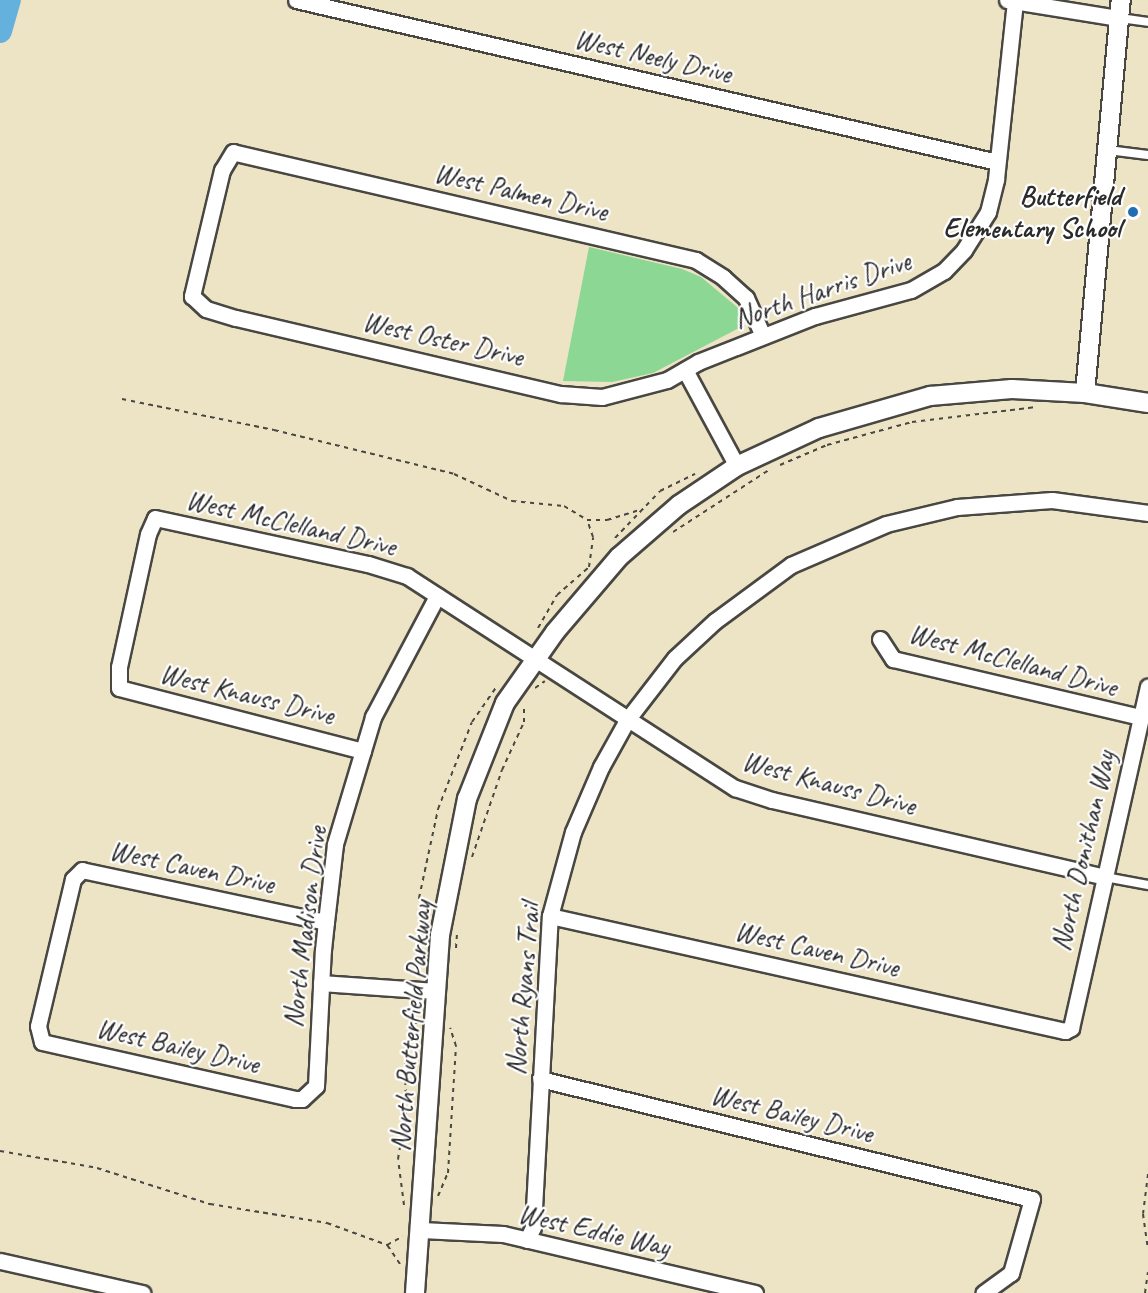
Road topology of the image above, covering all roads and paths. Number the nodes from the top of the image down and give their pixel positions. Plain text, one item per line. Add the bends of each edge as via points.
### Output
1 (296, 0) edge
2 (1011, 1) edge
3 (1120, 9) edge
4 (1148, 22) edge
5 (1106, 150) junction
6 (233, 152) joint
7 (1148, 155) edge
8 (998, 162) junction
9 (763, 336) junction
10 (685, 370) junction
11 (1085, 393) junction
12 (122, 399) dead end
13 (1148, 403) edge
14 (1041, 405) dead end
15 (737, 466) junction
16 (642, 509) dead end
17 (1148, 513) edge
18 (588, 520) junction
19 (668, 536) dead end
20 (589, 567) dead end
21 (436, 596) junction
22 (880, 639) dead end
23 (534, 658) junction
24 (560, 675) junction
25 (502, 683) dead end
26 (1148, 687) edge
27 (119, 688) joint
28 (533, 689) dead end
29 (528, 697) dead end
30 (1141, 717) junction
31 (627, 720) junction
32 (363, 751) junction
33 (468, 868) dead end
34 (1105, 877) junction
35 (1148, 885) edge
36 (550, 916) junction
37 (326, 922) junction
38 (458, 930) dead end
39 (422, 954) dead end
40 (455, 954) dead end
41 (321, 983) junction
42 (436, 991) junction
43 (417, 1022) dead end
44 (449, 1025) dead end
45 (1071, 1028) joint
46 (42, 1042) joint
47 (540, 1079) junction
48 (302, 1099) joint
49 (0, 1151) edge
50 (1148, 1173) edge
51 (437, 1198) dead end
52 (404, 1205) dead end
53 (421, 1230) junction
54 (402, 1236) dead end
55 (527, 1240) junction
56 (387, 1245) junction
57 (1148, 1249) edge
58 (0, 1261) edge
59 (400, 1263) dead end
60 (1148, 1272) edge
61 (142, 1293) edge
62 (415, 1293) edge
63 (755, 1293) edge
64 (983, 1293) edge
65 (1146, 1293) edge

1 - 8 street, West Neely Drive
2 - 3 street
2 - 8 street, North Harris Drive
3 - 4 lane
3 - 5 street
5 - 7 lane
5 - 11 street
6 - 9 street, West Palmen Drive via 696,260 746,298
6 - 10 street, West Oster Drive via 222,170 192,296 206,309 561,393 602,397 667,380
8 - 9 street, North Harris Drive via 988,212 964,250 944,271 911,290 815,316
9 - 10 street, North Harris Drive
10 - 15 street
11 - 13 street, North Butterfield Parkway
11 - 15 street, North Butterfield Parkway via 1012,389 930,396 819,428
12 - 18 path via 274,430 454,474 512,501 551,503
14 - 19 path via 1020,411 952,415 827,445 771,468
15 - 23 street, North Butterfield Parkway via 679,505 619,557
16 - 18 path via 607,520
17 - 31 street via 1052,500 957,507 886,524 792,565 715,621 675,658
18 - 20 path via 592,537
21 - 23 street, West McClelland Drive
21 - 27 street, West McClelland Drive via 407,576 368,564 155,518 148,534 119,668
21 - 32 street, North Madison Drive via 374,717
22 - 30 street, West McClelland Drive via 893,658
23 - 24 street, West Knauss Drive
23 - 42 street, North Butterfield Parkway via 505,703 467,799 440,935
24 - 28 path
24 - 31 street, West Knauss Drive
25 - 39 path via 483,701 472,722 438,810 419,898
26 - 30 street, North Donithan Way
27 - 32 street, West Knauss Drive
29 - 33 path via 524,722 502,770
30 - 34 street, North Donithan Way
31 - 34 street, West Knauss Drive via 735,788 772,800
31 - 36 street, North Ryans Trail via 573,832
32 - 37 street, North Madison Drive via 335,844
34 - 35 lane
34 - 45 street, North Donithan Way
36 - 45 street, West Caven Drive via 1026,1023 1065,1031
36 - 47 street, North Ryans Trail
37 - 41 street, North Madison Drive
37 - 46 street, West Caven Drive via 82,870 73,879 38,1026
38 - 40 path
41 - 42 street
41 - 48 street, North Madison Drive via 316,1086
42 - 53 street, North Butterfield Parkway
43 - 52 path via 405,1058 406,1112 399,1159
44 - 51 path via 456,1046 448,1173
46 - 48 street, West Bailey Drive
47 - 55 street, North Ryans Trail via 533,1227
47 - 64 street, West Bailey Drive via 1032,1199 1011,1273
49 - 56 path via 97,1168 210,1204 327,1223
50 - 57 path via 1143,1214
53 - 55 street, West Eddie Way via 503,1234
53 - 62 street, North Butterfield Parkway
54 - 56 path
55 - 63 street, West Eddie Way
56 - 59 path
58 - 61 street
60 - 65 path

